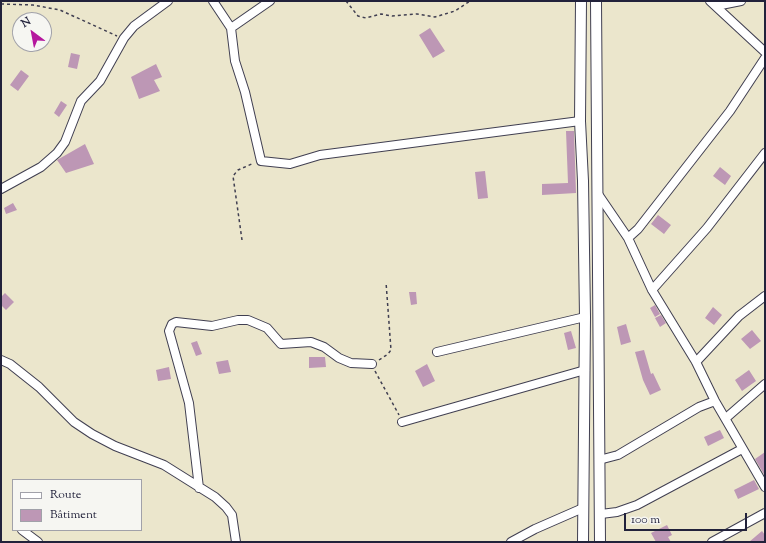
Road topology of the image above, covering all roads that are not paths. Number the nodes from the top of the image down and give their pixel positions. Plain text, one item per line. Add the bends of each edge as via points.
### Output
1 (168, 1) edge
2 (213, 1) edge
3 (270, 1) edge
4 (581, 1) edge
5 (596, 1) edge
6 (741, 1) edge
7 (712, 4) edge
8 (230, 28) junction
9 (765, 52) edge
10 (765, 58) edge
11 (580, 121) junction
12 (765, 153) edge
13 (1, 189) edge
14 (598, 194) junction
15 (628, 238) junction
16 (652, 290) junction
17 (765, 296) edge
18 (585, 317) junction
19 (437, 352) dead end
20 (1, 360) edge
21 (696, 362) junction
22 (372, 364) road end
23 (585, 370) junction
24 (765, 384) edge
25 (715, 401) junction
26 (726, 418) junction
27 (402, 422) road end
28 (742, 449) junction
29 (599, 460) junction
30 (765, 487) edge
31 (199, 488) junction
32 (583, 508) junction
33 (765, 513) edge
34 (601, 514) junction
35 (23, 531) edge
36 (236, 533) junction
37 (38, 542) edge
38 (231, 542) edge
39 (236, 542) edge
40 (511, 542) edge
41 (584, 542) edge
42 (600, 542) edge
43 (712, 542) edge

1 - 13 street via 134,26 124,38 100,81 81,101 57,153 41,167
2 - 8 street
3 - 8 street
4 - 11 street
5 - 14 street
6 - 7 street
7 - 9 street
8 - 11 street via 235,61 261,161 290,164 320,155
10 - 15 street via 730,111 638,229
11 - 18 street
12 - 16 street via 707,228
14 - 15 street
14 - 29 street
15 - 16 street
16 - 21 street
17 - 21 street via 739,316
18 - 19 street
18 - 23 street
20 - 31 street via 39,386 74,422 92,434 164,465
21 - 25 street
22 - 31 street via 351,363 311,342 281,344 267,328 248,320 212,326 176,322 172,324 169,331 189,403
23 - 27 street
23 - 32 street
24 - 26 street
25 - 26 street
25 - 29 street via 700,407 618,455
26 - 28 street
28 - 30 street
28 - 34 street via 637,505
29 - 34 street
31 - 36 street via 226,507 232,515
32 - 40 street
32 - 41 street
33 - 43 street
34 - 42 street
35 - 37 street
36 - 38 street
36 - 39 street

